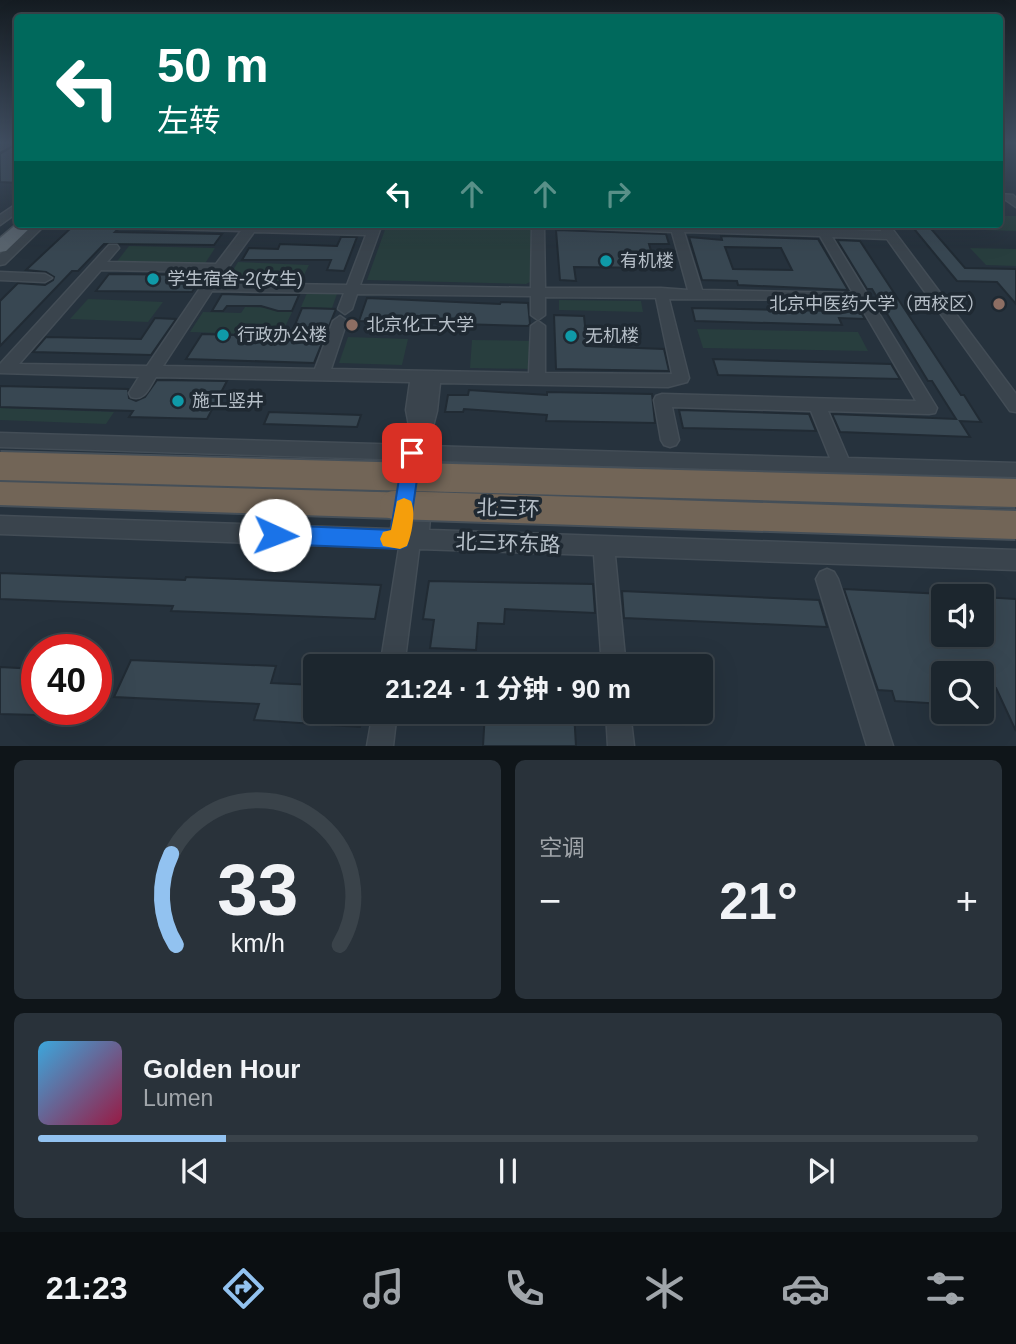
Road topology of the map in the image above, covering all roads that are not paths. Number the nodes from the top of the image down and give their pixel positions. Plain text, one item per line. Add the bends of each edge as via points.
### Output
1 (14, 210) edge
2 (14, 220) edge
3 (0, 222) edge
4 (21, 228) edge
5 (36, 228) edge
6 (250, 228) edge
7 (374, 228) edge
8 (538, 228) edge
9 (678, 228) edge
10 (752, 228) edge
11 (826, 230) edge
12 (886, 230) edge
13 (0, 232) edge
14 (0, 247) edge
15 (113, 248) dead end
16 (0, 261) edge
17 (98, 266) junction
18 (220, 268) junction
19 (0, 276) edge
20 (45, 278) dead end
21 (208, 286) junction
22 (352, 288) junction
23 (538, 291) junction
24 (661, 292) junction
25 (696, 293) junction
26 (854, 297) dead end
27 (151, 372) junction
28 (321, 374) junction
29 (426, 377) junction
30 (537, 379) junction
31 (137, 393) dead end
32 (816, 404) junction
33 (1016, 406) edge
34 (670, 440) dead end
35 (6, 443) edge
36 (419, 449) junction
37 (0, 466) edge
38 (844, 467) junction
39 (1016, 471) edge
40 (0, 492) edge
41 (1016, 493) edge
42 (0, 525) edge
43 (1016, 525) edge
44 (409, 540) junction
45 (604, 547) junction
46 (1016, 560) edge
47 (827, 579) dead end
48 (394, 654) edge
49 (613, 654) edge
50 (383, 724) edge
51 (619, 724) edge
52 (380, 746) edge
53 (621, 746) edge
54 (880, 746) edge

1 - 3 street
2 - 13 main road
4 - 14 main road
5 - 16 street
6 - 18 street
7 - 22 street
8 - 23 street
9 - 25 street
10 - 11 street
11 - 12 street
11 - 32 street via 929,408
12 - 33 street
15 - 17 street
17 - 18 street
17 - 27 lane via 5,369
18 - 21 street
19 - 20 street
21 - 22 street
21 - 27 street
22 - 23 street
22 - 28 street
23 - 24 street
23 - 30 street
24 - 25 street
24 - 30 street via 681,377 668,381
25 - 26 street
27 - 28 lane
27 - 31 street
28 - 29 lane
29 - 30 street
29 - 36 street via 429,411
32 - 34 street via 662,400
32 - 38 street
35 - 36 street
36 - 38 street
36 - 44 street
37 - 41 highway, 北三环, bridge
38 - 39 street
40 - 43 highway, 北三环, bridge
42 - 44 street, 北三环东路
44 - 45 street, 北三环东路
44 - 48 street
45 - 46 street, 北三环东路
45 - 49 street
47 - 54 street
50 - 52 street
51 - 53 street

